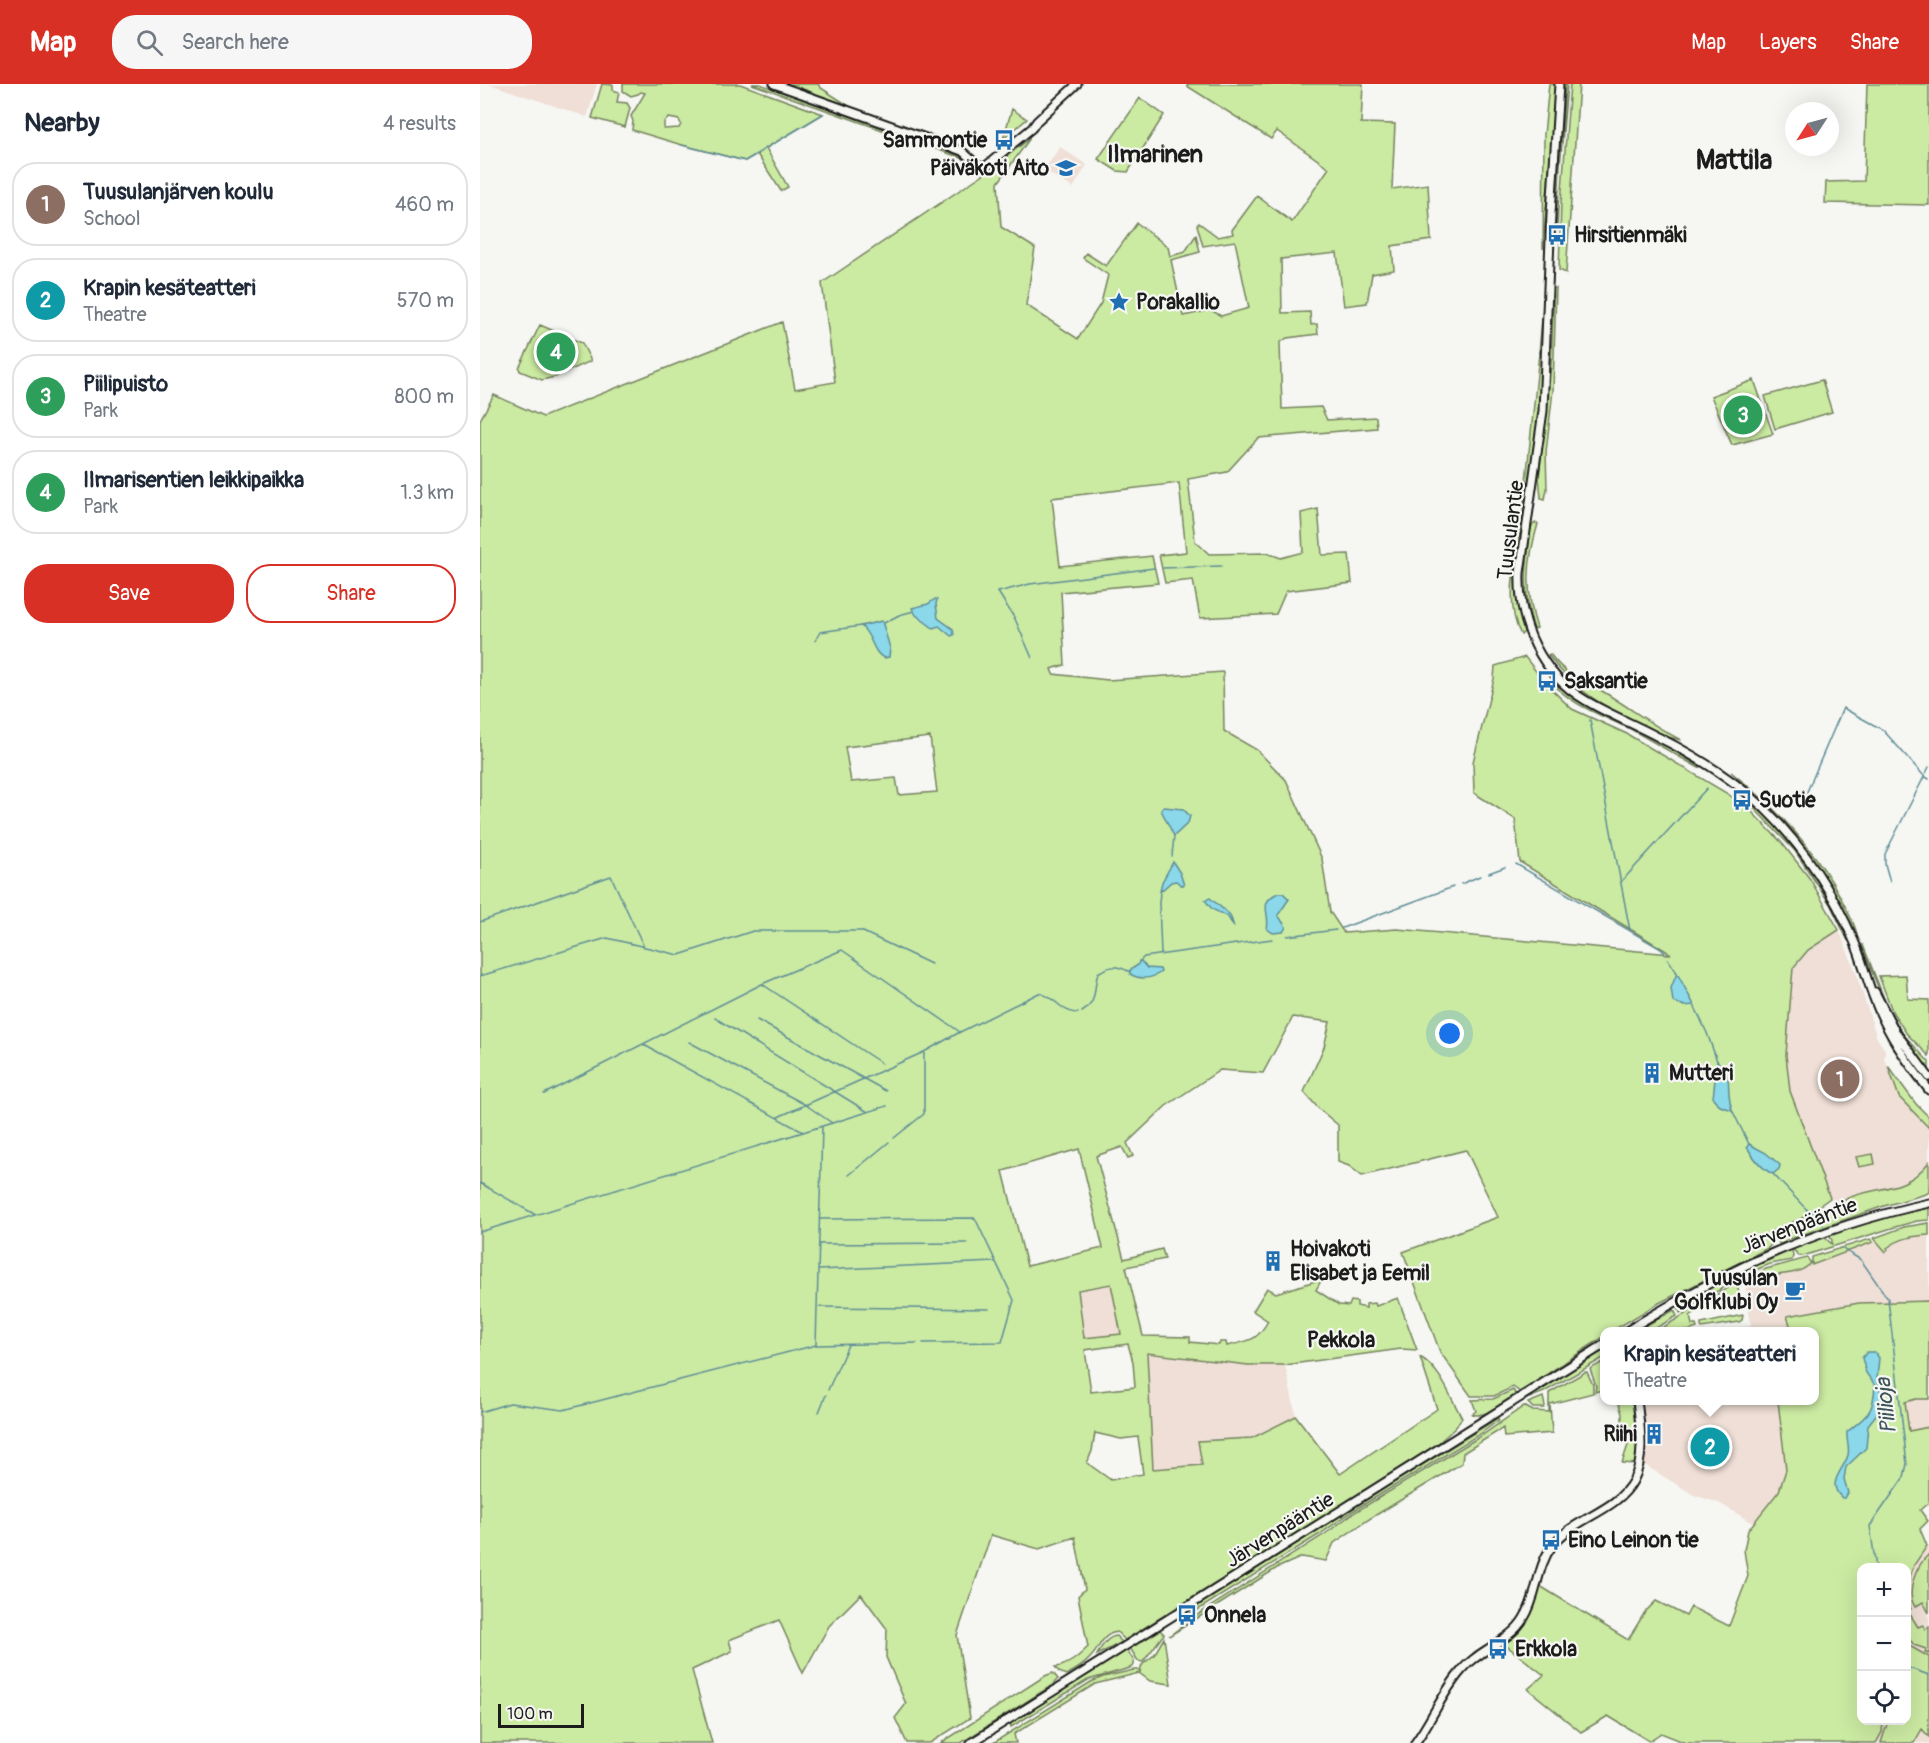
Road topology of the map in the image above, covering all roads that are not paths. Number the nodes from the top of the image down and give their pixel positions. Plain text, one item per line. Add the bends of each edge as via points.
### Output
1 (774, 84) edge
2 (1077, 84) edge
3 (1561, 84) edge
4 (1866, 974) junction
5 (1929, 1077) edge
6 (1929, 1090) edge
7 (1929, 1203) edge
8 (1632, 1327) edge
9 (1600, 1347) edge
10 (1637, 1405) edge
11 (971, 1743) edge
12 (1416, 1743) edge

1 - 2 main road via 962,151 980,167 1032,128
3 - 4 main road, Tuusulantie via 1543,411 1520,573 1529,633 1546,664 1571,690 1705,762 1762,807 1821,878 1854,941
4 - 5 main road, Tuusulantie via 1895,1031
4 - 6 main road, Tuusulantie via 1890,1035
7 - 8 main road, Järvenpääntie via 1876,1214 1775,1250 1695,1289
9 - 11 main road, Järvenpääntie
10 - 12 main road via 1641,1447 1633,1482 1617,1499 1553,1545 1539,1572 1524,1618 1504,1639 1461,1671

